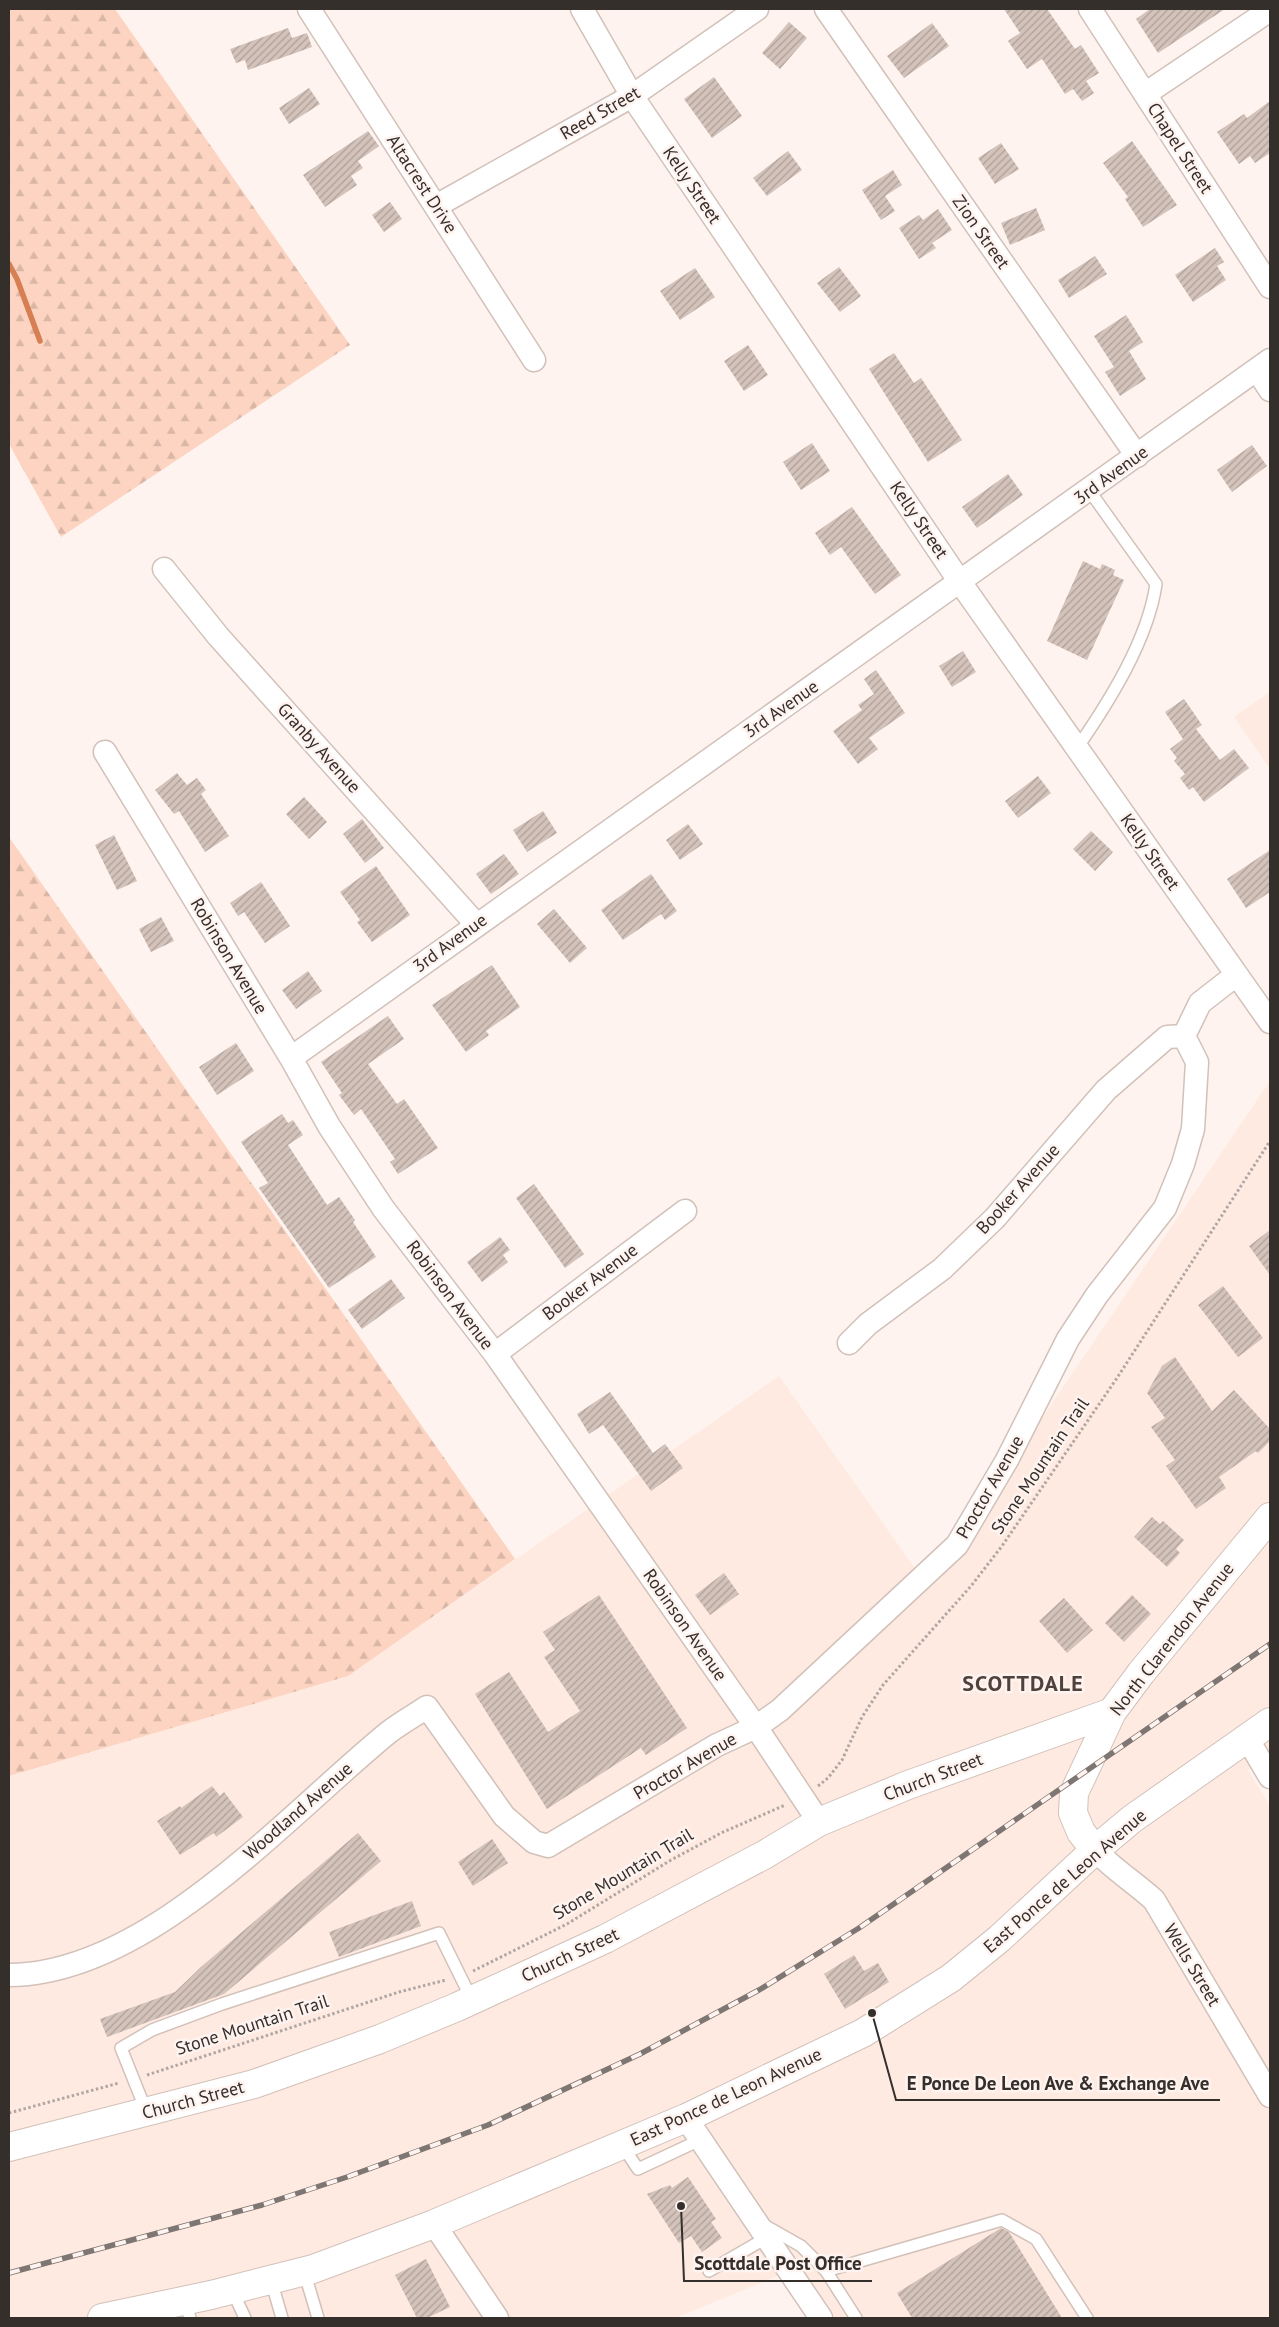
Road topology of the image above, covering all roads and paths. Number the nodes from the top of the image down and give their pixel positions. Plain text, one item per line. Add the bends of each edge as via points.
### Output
1 (309, 9) edge
2 (582, 9) edge
3 (757, 9) edge
4 (826, 9) edge
5 (1090, 9) edge
6 (1270, 10) edge
7 (1145, 94) junction
8 (632, 96) junction
9 (436, 206) junction
10 (1270, 288) edge
11 (534, 360) dead end
12 (1263, 365) edge
13 (1270, 390) edge
14 (1137, 456) junction
15 (1089, 490) junction
16 (164, 569) dead end
17 (960, 582) junction
18 (1077, 748) junction
19 (105, 752) dead end
20 (476, 924) junction
21 (1236, 975) junction
22 (1270, 1022) edge
23 (1184, 1036) junction
24 (291, 1058) junction
25 (1270, 1141) edge
26 (685, 1211) dead end
27 (849, 1343) dead end
28 (495, 1354) junction
29 (1270, 1517) edge
30 (1112, 1712) junction
31 (1270, 1722) edge
32 (756, 1727) junction
33 (1247, 1738) junction
34 (1270, 1777) edge
35 (812, 1790) dead end
36 (792, 1802) dead end
37 (819, 1822) junction
38 (534, 1842) joint
39 (1095, 1850) junction
40 (469, 1973) dead end
41 (9, 1975) edge
42 (454, 1978) dead end
43 (472, 2000) junction
44 (147, 2075) dead end
45 (120, 2082) dead end
46 (1270, 2096) edge
47 (147, 2112) junction
48 (9, 2114) edge
49 (693, 2129) junction
50 (9, 2147) edge
51 (754, 2219) junction
52 (434, 2224) junction
53 (766, 2238) junction
54 (709, 2270) dead end
55 (304, 2271) junction
56 (826, 2272) junction
57 (271, 2280) junction
58 (232, 2290) junction
59 (187, 2309) edge
60 (102, 2318) edge
61 (245, 2318) edge
62 (282, 2318) edge
63 (318, 2318) edge
64 (497, 2318) edge
65 (821, 2318) edge
66 (856, 2318) edge
67 (1087, 2318) edge

1 - 9 street, Altacrest Drive
2 - 8 street, Kelly Street
3 - 8 street, Reed Street
4 - 14 street, Zion Street
5 - 7 street, Chapel Street
6 - 7 street
7 - 10 street, Chapel Street
8 - 9 street, Reed Street
8 - 17 street, Kelly Street
9 - 11 street, Altacrest Drive
12 - 13 street
12 - 14 street, 3rd Avenue
14 - 15 street, 3rd Avenue
15 - 17 street, 3rd Avenue
15 - 18 lane via 1156,584 1153,603 1121,679
16 - 20 street, Granby Avenue via 218,636
17 - 18 street, Kelly Street
17 - 20 street, 3rd Avenue
18 - 21 street, Kelly Street
19 - 24 street, Robinson Avenue
20 - 24 street, 3rd Avenue
21 - 22 street, Kelly Street
21 - 23 street via 1200,1003
23 - 27 street, Booker Avenue via 1167,1037 1106,1090 994,1218 942,1269 868,1324
23 - 32 street, Proctor Avenue via 1196,1062 1193,1129 1165,1208 1097,1295 1068,1340 1007,1460 957,1545 780,1710
24 - 28 street, Robinson Avenue via 329,1126 383,1208
25 - 35 path, Stone Mountain Trail via 1118,1378 1002,1546 883,1685 862,1717 842,1760 828,1778
26 - 28 street, Booker Avenue
28 - 32 street, Robinson Avenue
29 - 30 street, North Clarendon Avenue
30 - 37 street, Church Street via 908,1785
30 - 39 street, North Clarendon Avenue via 1074,1793 1073,1813 1081,1832
31 - 33 street, East Ponce de Leon Avenue
32 - 37 street, Robinson Avenue
32 - 38 street, Proctor Avenue via 717,1745 548,1846
33 - 34 street
33 - 39 street, East Ponce de Leon Avenue via 1132,1819
36 - 40 path, Stone Mountain Trail via 723,1832 567,1924
37 - 43 street, Church Street via 605,1940
38 - 41 street, Woodland Avenue via 504,1816 428,1707 391,1731 210,1888 135,1938 73,1966
39 - 46 street, Wells Street via 1111,1868 1136,1883 1154,1900
39 - 49 street, East Ponce de Leon Avenue via 999,1939 951,1978 863,2033
42 - 44 path, Stone Mountain Trail via 390,1995
43 - 47 street, Church Street via 380,2039 271,2078
43 - 47 lane via 439,1933 222,2004 152,2030 121,2048
45 - 48 path
47 - 50 street, Church Street
49 - 51 street
49 - 52 street, East Ponce de Leon Avenue via 622,2145
51 - 53 street
51 - 56 lane via 801,2246
52 - 55 street, East Ponce de Leon Avenue
52 - 64 street
53 - 54 lane
53 - 65 street
55 - 57 street, East Ponce de Leon Avenue
55 - 63 lane
56 - 66 lane
56 - 67 lane via 1002,2220 1036,2239
57 - 58 street, East Ponce de Leon Avenue
57 - 62 lane
58 - 59 street, East Ponce de Leon Avenue
58 - 61 lane
59 - 60 street, East Ponce de Leon Avenue

